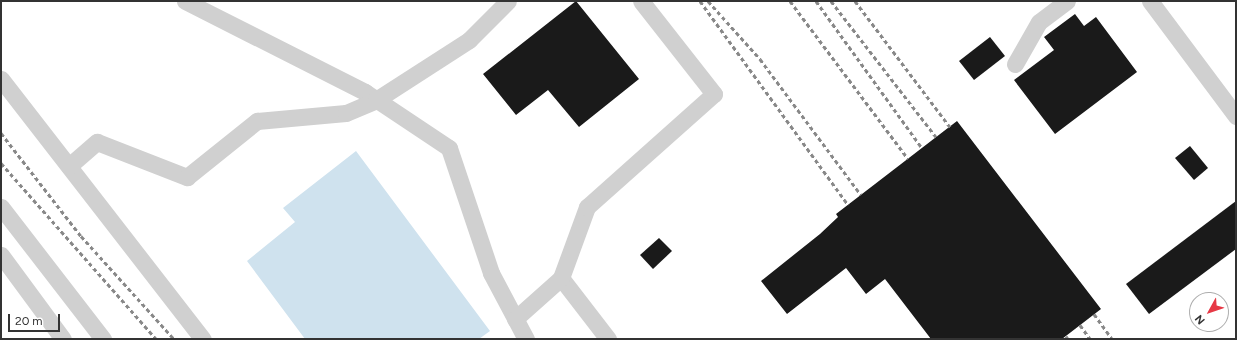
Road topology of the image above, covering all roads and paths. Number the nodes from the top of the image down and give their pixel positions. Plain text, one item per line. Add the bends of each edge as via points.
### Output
1 (184, 1) edge
2 (508, 1) edge
3 (640, 1) edge
4 (1067, 1) edge
5 (1150, 1) edge
6 (205, 5) edge
7 (1014, 64) dead end
8 (1, 79) edge
9 (376, 100) junction
10 (1236, 116) edge
11 (69, 166) junction
12 (1, 207) edge
13 (1, 255) edge
14 (561, 278) junction
15 (515, 319) junction
16 (63, 339) edge
17 (103, 339) edge
18 (203, 339) edge
19 (526, 339) edge
20 (608, 339) edge

1 - 6 lane
2 - 9 lane via 469,40
3 - 14 lane via 714,94 587,207
4 - 7 lane via 1039,22
5 - 10 lane
6 - 9 lane
8 - 11 lane
9 - 11 lane via 346,113 257,121 187,177 97,142
9 - 15 lane via 449,148 491,274
11 - 18 lane
12 - 17 lane
13 - 16 lane
14 - 15 lane
14 - 20 lane
15 - 19 lane

